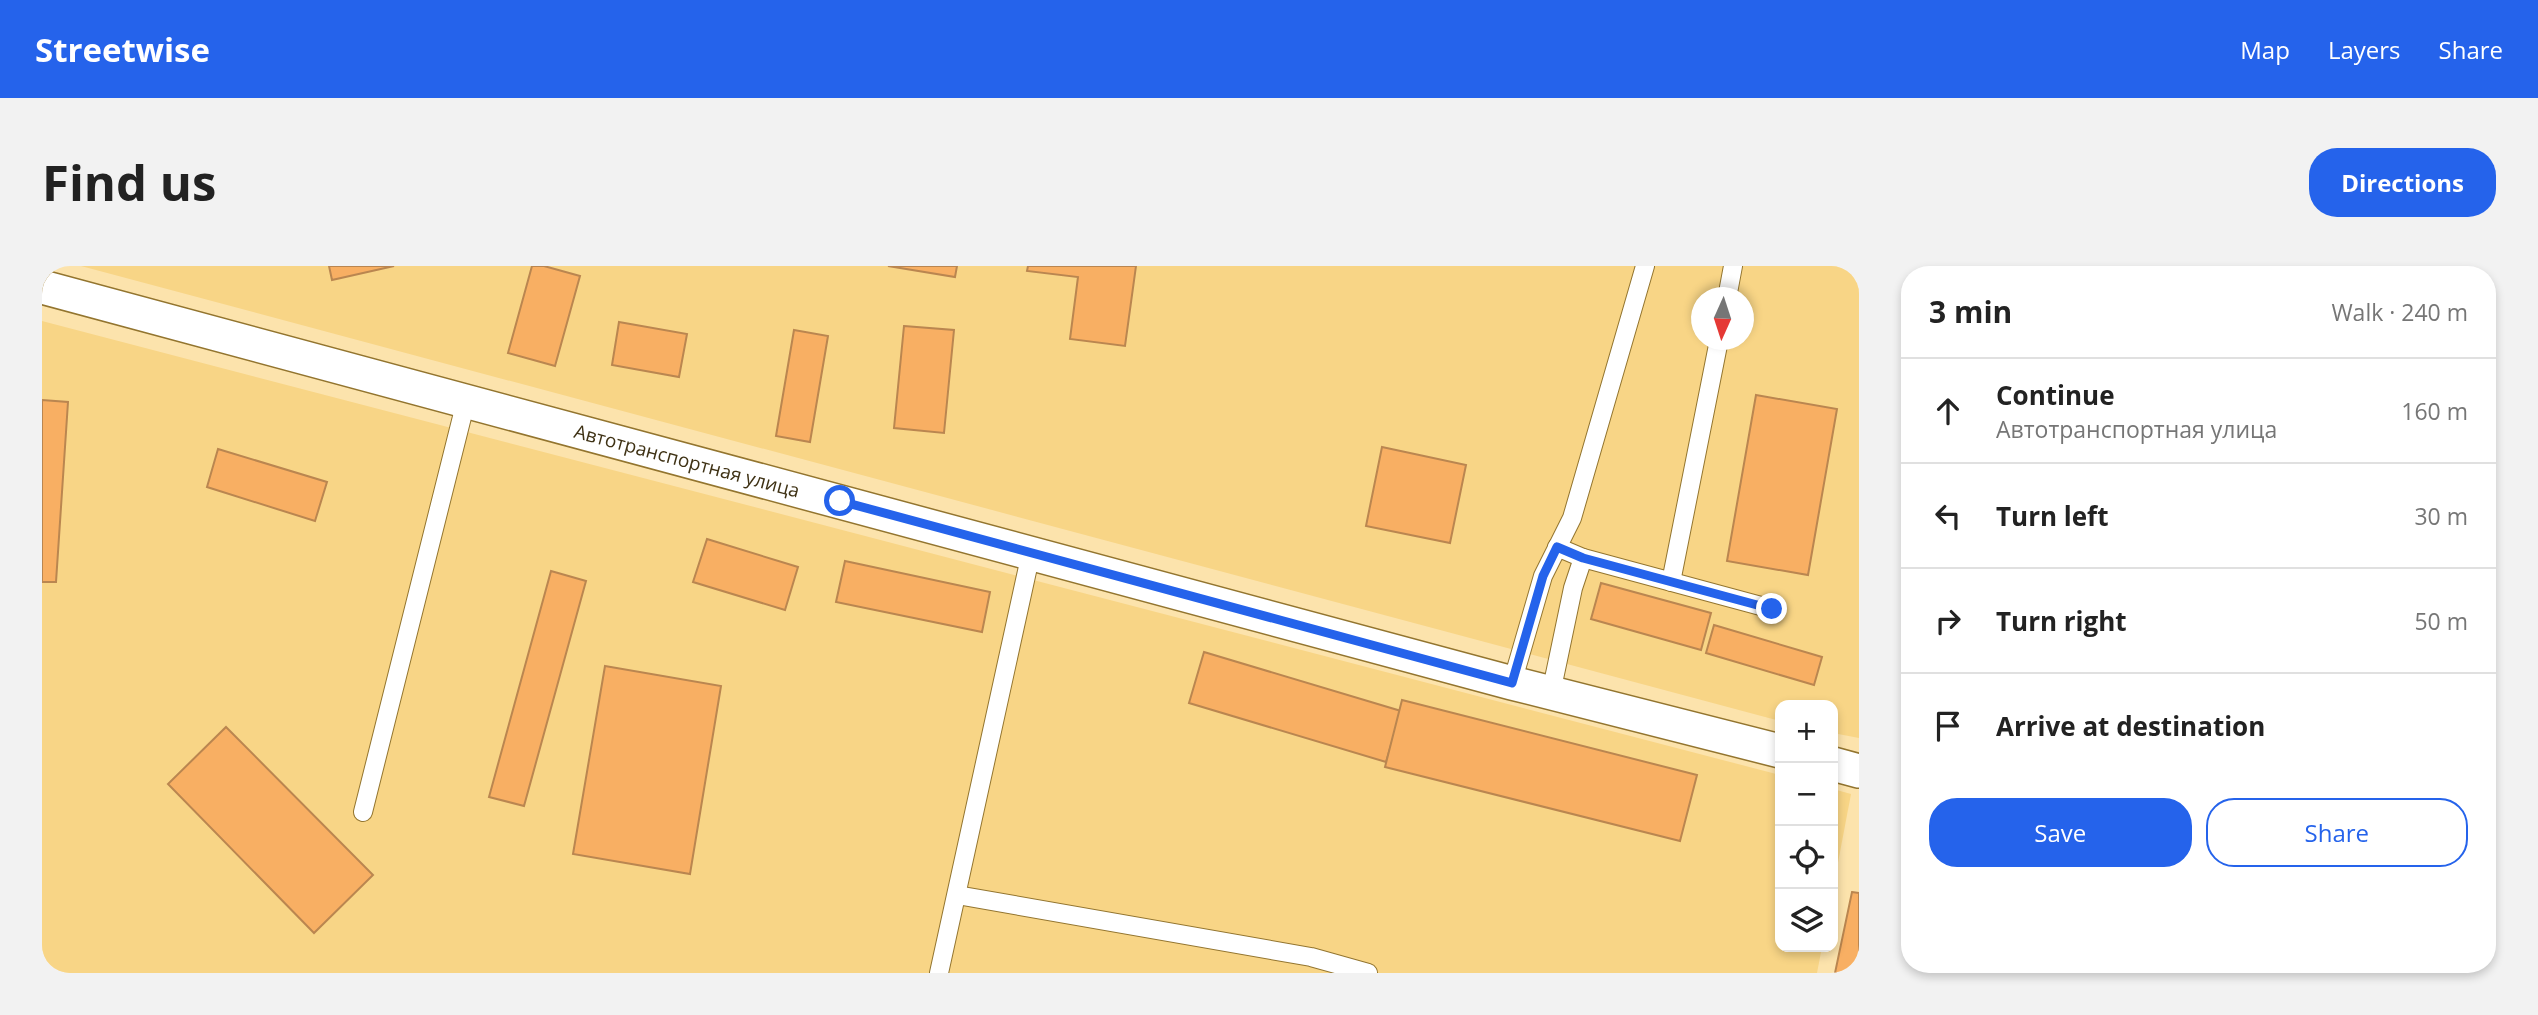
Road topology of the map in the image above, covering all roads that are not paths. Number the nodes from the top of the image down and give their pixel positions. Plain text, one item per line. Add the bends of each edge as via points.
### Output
1 (1645, 266) edge
2 (1733, 266) edge
3 (42, 287) edge
4 (1729, 287) edge
5 (1717, 350) edge
6 (466, 401) junction
7 (1557, 547) junction
8 (1031, 553) junction
9 (1583, 558) junction
10 (1671, 582) junction
11 (1772, 609) dead end
12 (1512, 683) junction
13 (1551, 693) junction
14 (1775, 750) edge
15 (1838, 765) edge
16 (1859, 771) edge
17 (363, 812) dead end
18 (957, 895) junction
19 (939, 973) edge
20 (1368, 973) edge

1 - 7 lane via 1572,518
2 - 4 lane
3 - 6 street, Автотранспортная улица
5 - 10 lane
6 - 8 street, Автотранспортная улица
6 - 17 lane
7 - 9 lane
7 - 12 lane via 1543,576
8 - 12 street, Автотранспортная улица
8 - 18 lane
9 - 10 lane
9 - 13 lane
10 - 11 lane
12 - 13 street, Автотранспортная улица
13 - 14 street, Автотранспортная улица
15 - 16 street
18 - 19 lane
18 - 20 lane via 1311,957

